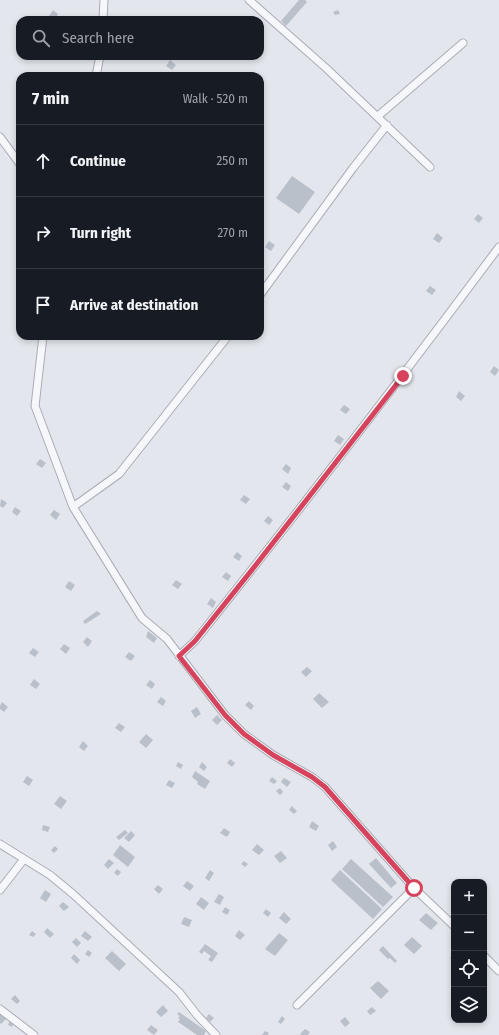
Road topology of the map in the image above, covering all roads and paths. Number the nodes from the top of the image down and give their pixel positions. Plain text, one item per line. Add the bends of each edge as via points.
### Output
1 (104, 0) edge
2 (249, 0) edge
3 (103, 16) edge
4 (463, 43) dead end
5 (99, 60) edge
6 (97, 72) edge
7 (378, 116) junction
8 (387, 125) junction
9 (0, 137) edge
10 (16, 159) edge
11 (430, 167) dead end
12 (499, 247) edge
13 (264, 290) edge
14 (43, 340) edge
15 (225, 340) edge
16 (73, 507) junction
17 (179, 656) junction
18 (0, 844) edge
19 (24, 859) junction
20 (414, 888) junction
21 (0, 890) edge
22 (451, 923) edge
23 (487, 959) edge
24 (499, 971) edge
25 (296, 1005) dead end
26 (0, 1009) edge
27 (34, 1035) edge
28 (216, 1035) edge

1 - 3 street
2 - 7 street
4 - 7 street
5 - 6 street
7 - 8 street
8 - 11 street
8 - 13 street
9 - 10 street
12 - 17 street via 318,486 195,641
14 - 16 street via 35,406
15 - 16 street via 119,474
16 - 17 street via 142,618 168,639
17 - 20 street via 225,715 244,734 325,787
18 - 19 street
19 - 21 street
19 - 28 street via 73,894 145,959 179,992
20 - 22 street
20 - 25 street
23 - 24 street
26 - 27 street

